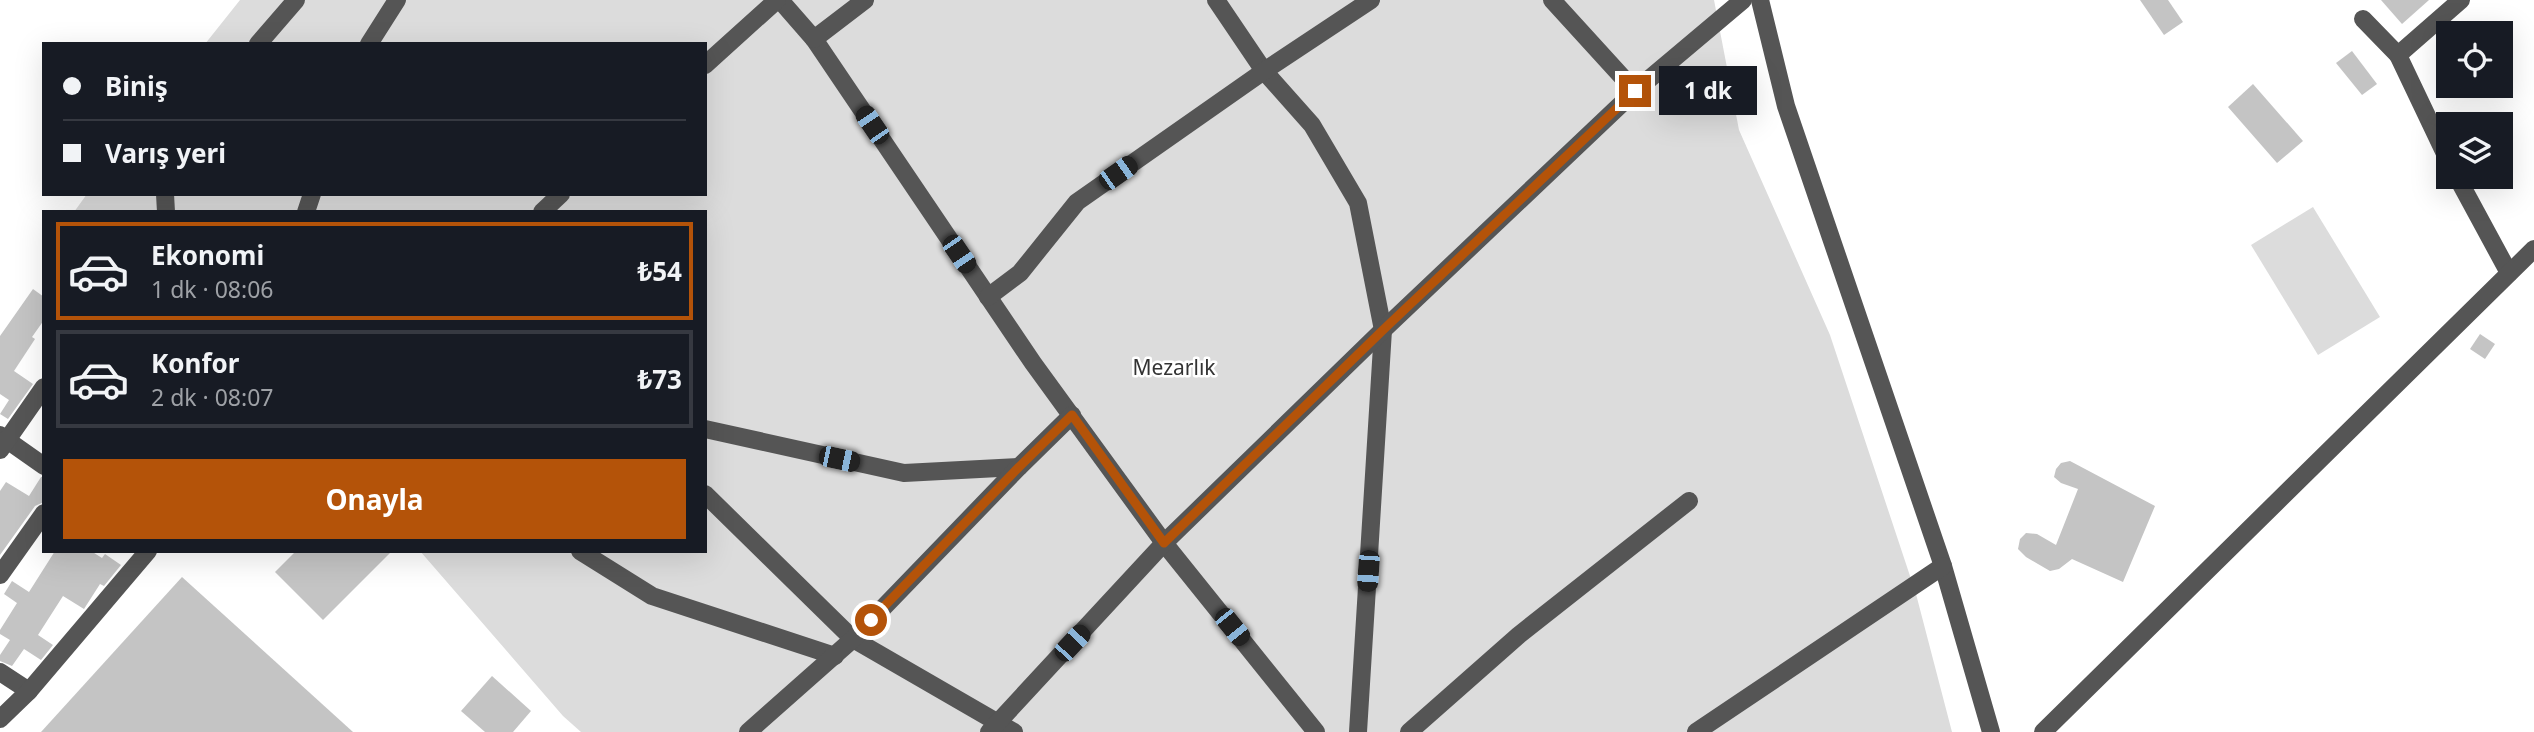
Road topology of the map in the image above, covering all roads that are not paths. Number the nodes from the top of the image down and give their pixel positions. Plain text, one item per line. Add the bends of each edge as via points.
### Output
1 (296, 0) edge
2 (397, 0) edge
3 (778, 0) edge
4 (864, 0) edge
5 (1216, 0) edge
6 (1371, 0) edge
7 (1552, 0) edge
8 (1743, 0) edge
9 (1760, 0) edge
10 (2461, 0) edge
11 (2363, 19) dead end
12 (814, 38) junction
13 (260, 42) edge
14 (370, 42) edge
15 (2398, 55) junction
16 (707, 63) edge
17 (1264, 71) junction
18 (1635, 91) junction
19 (2436, 135) edge
20 (2464, 189) edge
21 (559, 196) edge
22 (544, 210) edge
23 (2534, 249) edge
24 (2509, 273) junction
25 (988, 297) junction
26 (1383, 330) junction
27 (42, 390) edge
28 (1072, 415) junction
29 (707, 429) edge
30 (3, 442) edge
31 (42, 465) edge
32 (1019, 467) junction
33 (707, 496) edge
34 (1689, 501) dead end
35 (42, 516) edge
36 (1164, 543) junction
37 (146, 553) edge
38 (583, 553) edge
39 (1943, 566) junction
40 (0, 575) edge
41 (853, 639) junction
42 (835, 656) junction
43 (0, 672) edge
44 (29, 691) junction
45 (0, 719) edge
46 (993, 728) edge
47 (748, 732) edge
48 (1014, 732) edge
49 (1316, 732) edge
50 (1358, 732) edge
51 (1409, 732) edge
52 (1696, 732) edge
53 (1991, 732) edge
54 (2043, 732) edge

1 - 13 street
2 - 14 street
3 - 12 street
3 - 16 street
4 - 12 street
5 - 17 street
6 - 17 street
7 - 18 street
8 - 18 street
9 - 39 street via 1786,106
10 - 15 street
11 - 15 street
12 - 25 street
15 - 19 street
17 - 25 street via 1077,202 1020,273
17 - 26 street via 1312,125 1358,203
18 - 26 street
20 - 24 street
21 - 22 street
23 - 24 street
24 - 54 street
25 - 28 street
26 - 36 street
26 - 50 street
27 - 30 street
28 - 32 street
28 - 36 street
29 - 32 street via 904,473
30 - 31 street
32 - 41 street
33 - 41 street
34 - 51 street via 1518,635
35 - 40 street
36 - 46 street
36 - 49 street
37 - 44 street
38 - 42 street via 652,596
39 - 52 street
39 - 53 street
41 - 42 street
41 - 46 street
42 - 47 street
43 - 44 street
44 - 45 street
46 - 48 street

